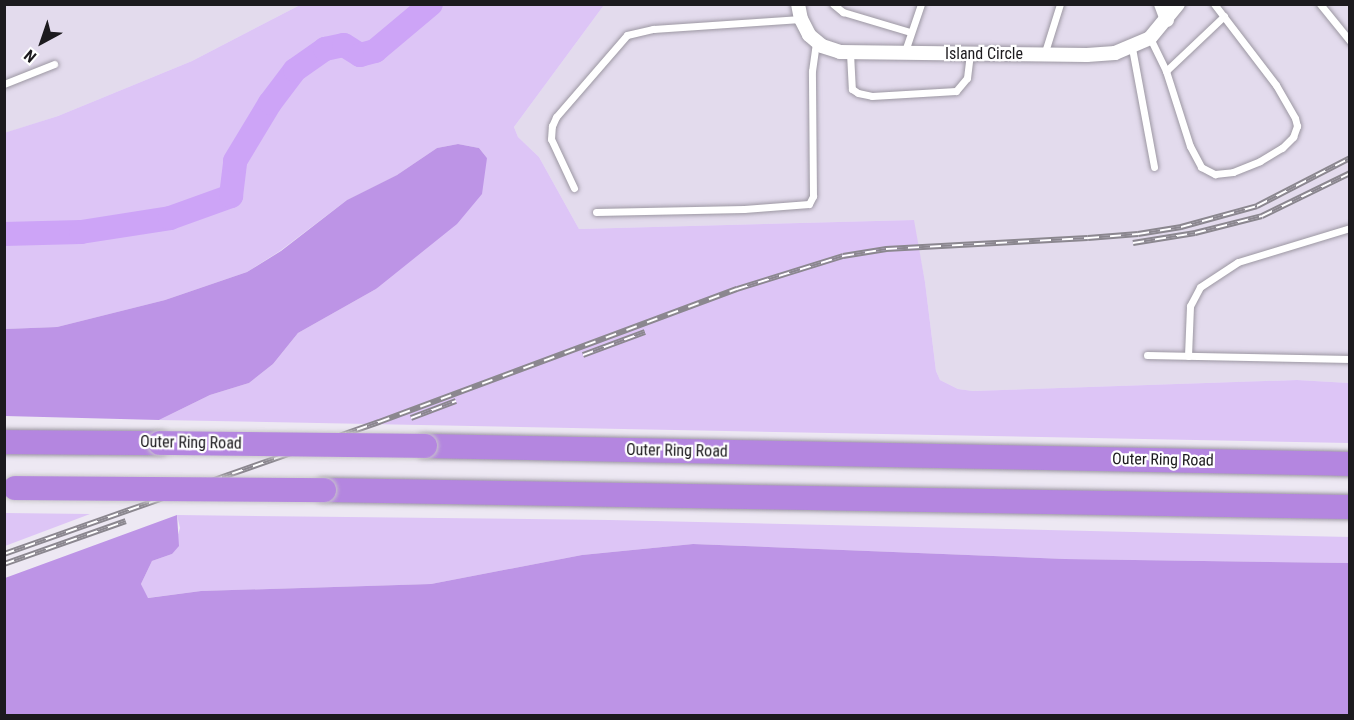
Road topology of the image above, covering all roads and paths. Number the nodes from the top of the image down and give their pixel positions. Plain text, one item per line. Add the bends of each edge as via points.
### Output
1 (798, 4) edge
2 (833, 4) edge
3 (921, 4) edge
4 (1060, 4) edge
5 (1161, 4) edge
6 (1178, 4) edge
7 (1214, 4) edge
8 (1320, 4) edge
9 (1224, 16) junction
10 (801, 19) junction
11 (1167, 20) junction
12 (910, 32) junction
13 (1150, 38) junction
14 (1350, 41) edge
15 (816, 42) junction
16 (1132, 48) junction
17 (850, 53) junction
18 (904, 54) junction
19 (970, 54) junction
20 (1044, 54) junction
21 (54, 64) dead end
22 (1166, 71) junction
23 (4, 84) edge
24 (1154, 167) dead end
25 (574, 188) dead end
26 (596, 212) dead end
27 (1350, 228) edge
28 (1147, 355) dead end
29 (1188, 356) junction
30 (1350, 359) edge
31 (4, 442) edge
32 (1350, 464) edge
33 (10, 488) edge
34 (1350, 507) edge

1 - 10 street
2 - 12 lane via 843,12
3 - 12 lane
4 - 20 lane
5 - 11 street
6 - 11 street, Island Circle
7 - 9 lane
8 - 14 lane
9 - 22 lane
9 - 22 lane via 1295,118 1296,131 1290,140 1260,161 1233,172 1208,172 1190,146
10 - 15 street
10 - 25 lane via 627,34 552,126 551,139
11 - 13 street, Island Circle
12 - 18 lane
13 - 16 street, Island Circle
13 - 22 lane
15 - 17 street, Island Circle
15 - 26 lane via 812,71 813,196 809,204
16 - 20 street, Island Circle via 1115,53
16 - 24 lane
17 - 18 street, Island Circle
17 - 19 lane via 852,89 872,96 956,91 967,78
18 - 19 street, Island Circle
19 - 20 street, Island Circle
21 - 23 lane
27 - 29 lane via 1238,262 1200,287 1190,306
28 - 29 lane
29 - 30 lane
31 - 32 highway, Outer Ring Road, bridge
33 - 34 highway, bridge

